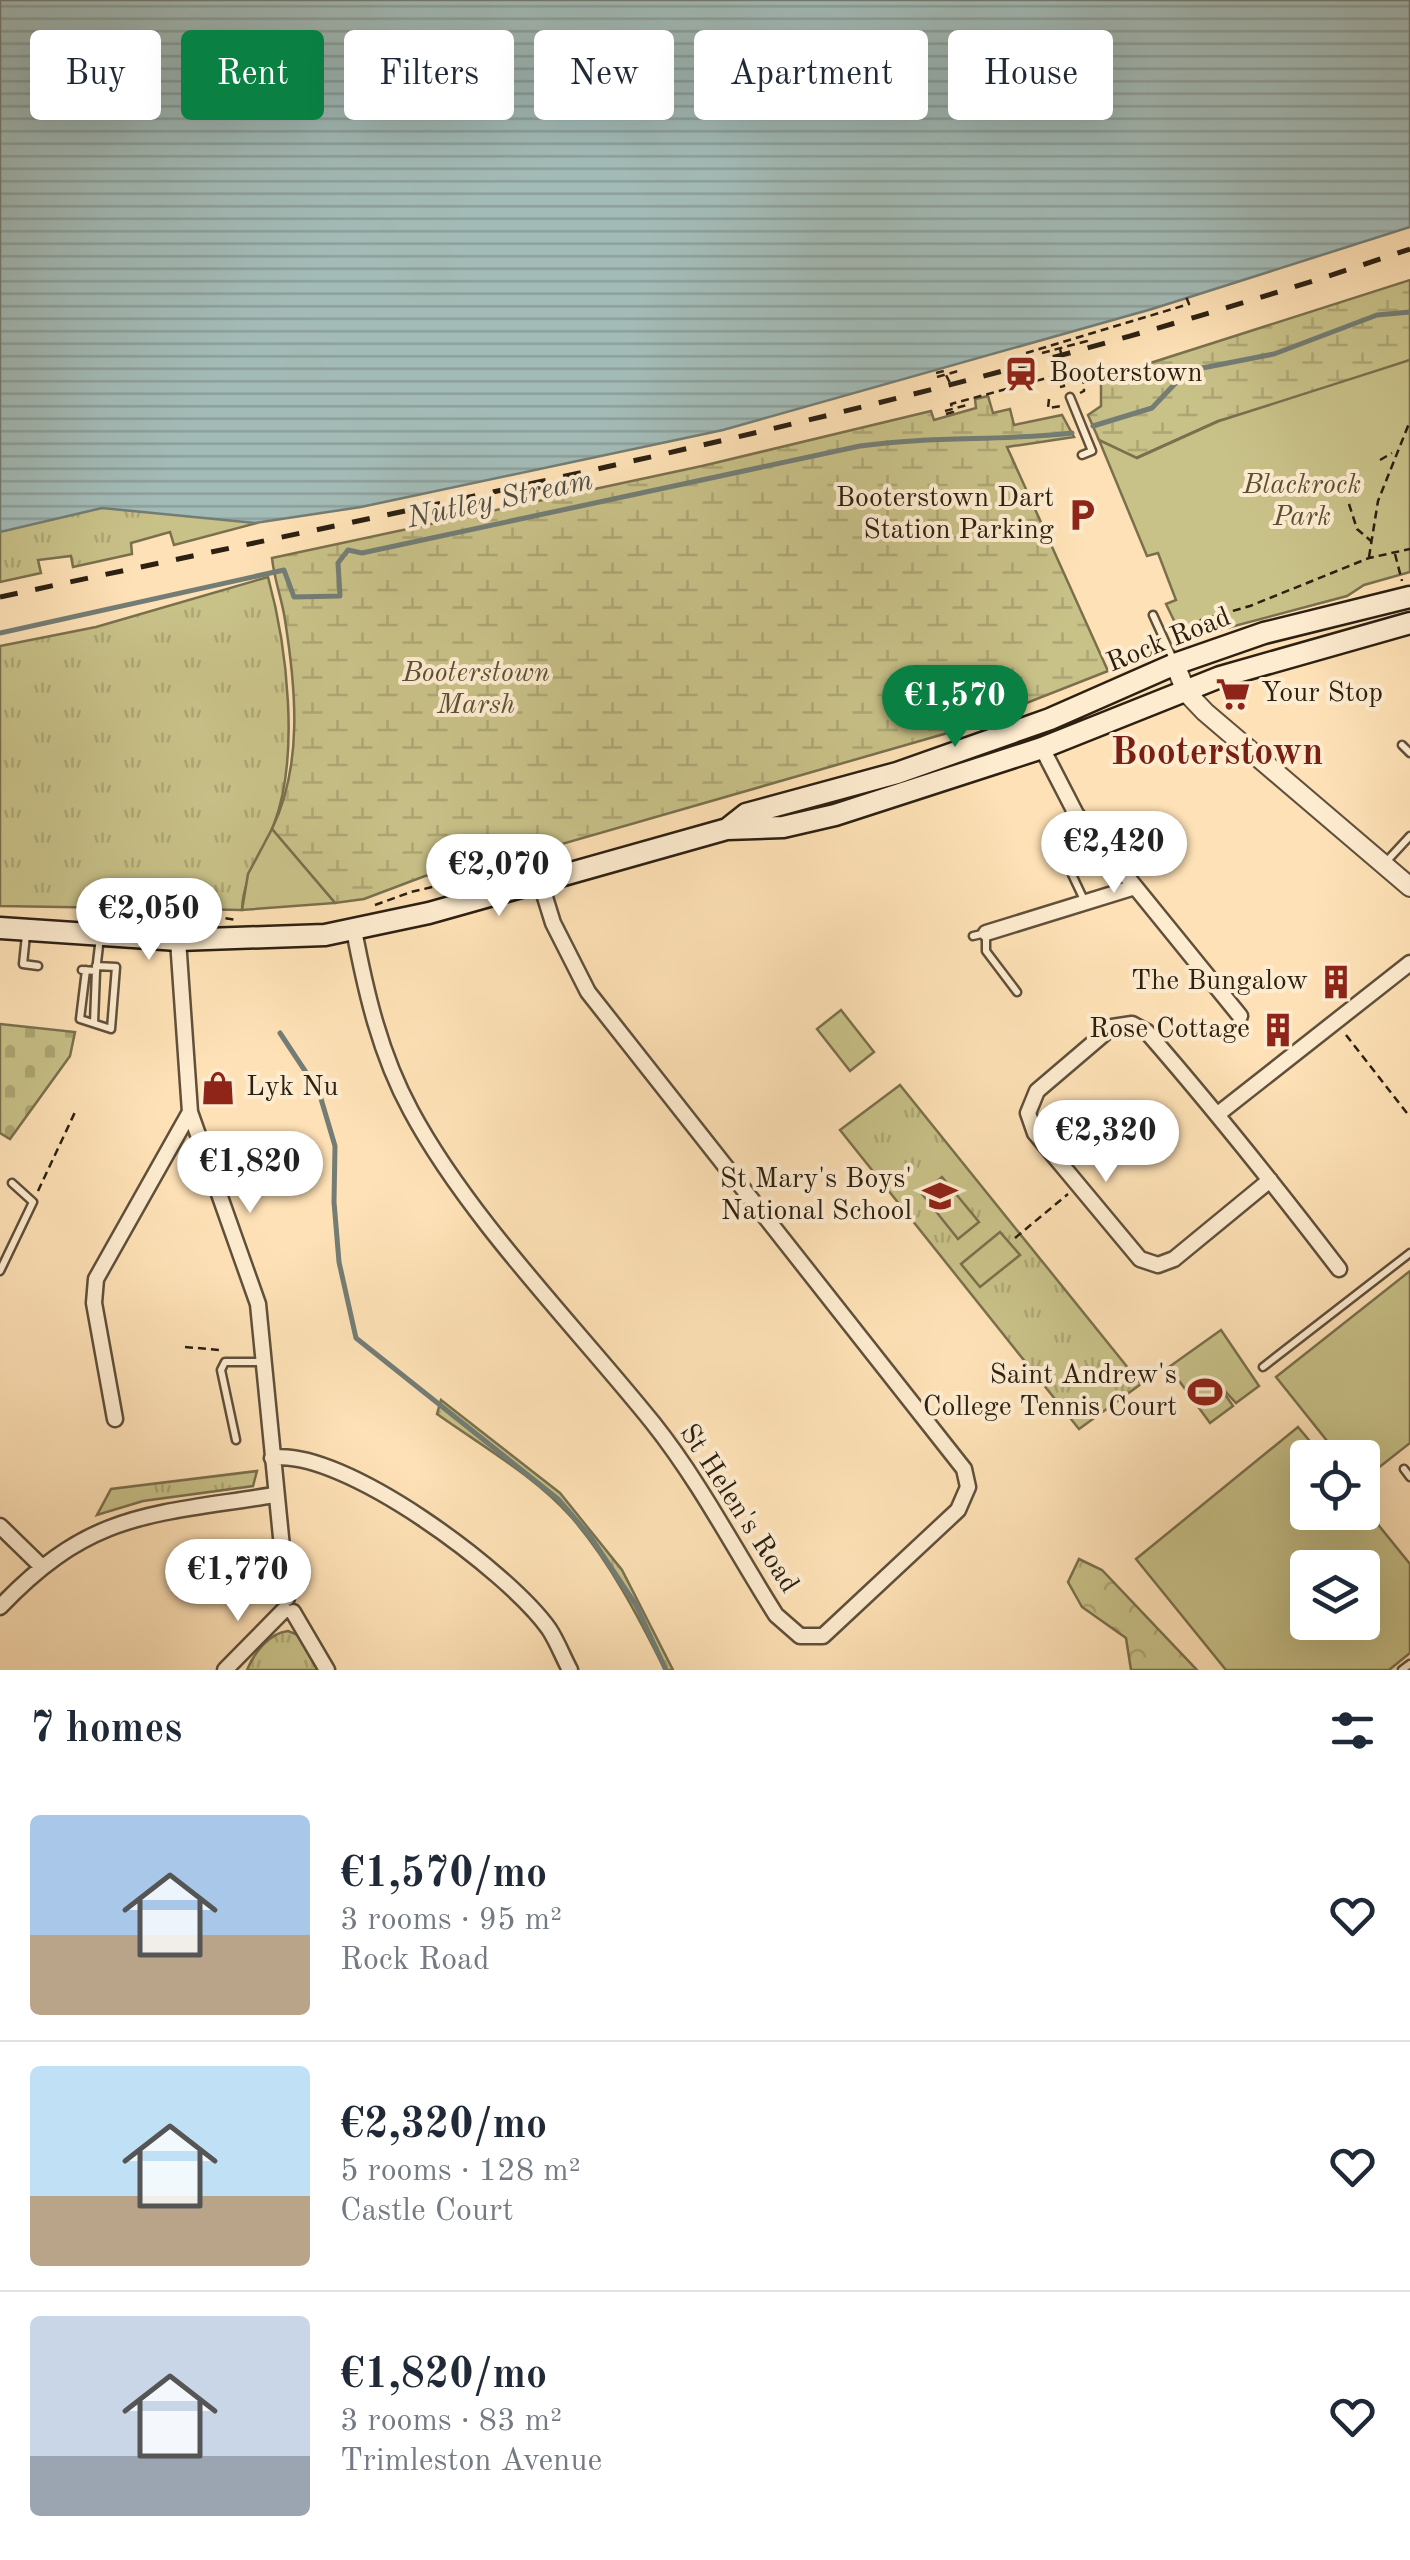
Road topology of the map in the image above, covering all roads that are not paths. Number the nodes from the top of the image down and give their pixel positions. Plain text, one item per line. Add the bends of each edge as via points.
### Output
1 (1070, 397) dead end
2 (1082, 456) dead end
3 (1408, 598) edge
4 (1153, 615) dead end
5 (1410, 624) edge
6 (1175, 654) junction
7 (1186, 692) junction
8 (1402, 745) dead end
9 (1042, 748) junction
10 (1410, 753) edge
11 (727, 829) junction
12 (1410, 836) edge
13 (1384, 864) junction
14 (1068, 866) dead end
15 (540, 880) junction
16 (1135, 887) junction
17 (1410, 887) edge
18 (1085, 903) junction
19 (0, 928) edge
20 (27, 929) junction
21 (182, 930) junction
22 (354, 930) junction
23 (980, 934) joint
24 (100, 936) junction
25 (1410, 963) edge
26 (38, 966) dead end
27 (96, 969) junction
28 (1016, 992) dead end
29 (1240, 1016) dead end
30 (94, 1023) junction
31 (190, 1112) junction
32 (1218, 1114) junction
33 (1270, 1180) junction
34 (12, 1183) dead end
35 (1410, 1253) edge
36 (1339, 1269) dead end
37 (0, 1271) edge
38 (263, 1362) junction
39 (1262, 1367) dead end
40 (116, 1420) dead end
41 (236, 1440) dead end
42 (272, 1458) junction
43 (1404, 1470) dead end
44 (1410, 1477) edge
45 (274, 1495) junction
46 (0, 1526) edge
47 (40, 1565) junction
48 (0, 1607) edge
49 (288, 1607) junction
50 (1410, 1664) edge
51 (225, 1670) edge
52 (327, 1670) edge
53 (570, 1670) edge
54 (1402, 1670) edge

1 - 2 lane via 1092,451
3 - 6 main road, Rock Road
4 - 6 lane
5 - 7 main road, Rock Road via 1273,660
6 - 7 street
6 - 11 main road, Rock Road via 1050,719 897,773 746,814
7 - 9 main road, Rock Road
7 - 13 street
8 - 10 lane
9 - 11 main road, Rock Road via 835,815 783,827
9 - 16 street via 1067,802
11 - 15 main road, Rock Road
12 - 13 lane
13 - 17 street
14 - 18 lane
15 - 22 main road, Rock Road
15 - 22 street, St Helen's Road via 588,992 964,1469 968,1487 958,1510 823,1636 800,1636 776,1615 656,1426 433,1146 387,1059
16 - 18 street
16 - 29 street
18 - 23 street
19 - 20 main road, Rock Road
20 - 24 main road, Rock Road
20 - 26 lane via 23,964
21 - 22 main road, Rock Road via 257,940
21 - 24 main road, Rock Road
21 - 31 street
23 - 28 lane
24 - 27 lane
25 - 32 street
27 - 30 lane
27 - 30 lane via 84,970 80,1019
27 - 30 lane via 116,968 110,1029
31 - 38 street via 258,1304
31 - 40 street via 96,1279 94,1303
32 - 33 street
32 - 33 street via 1132,1024 1112,1027 1037,1090 1028,1114 1034,1132 1140,1259 1158,1266
33 - 36 street
34 - 37 lane via 33,1202
35 - 39 lane
38 - 41 lane via 224,1362 221,1370
38 - 42 street
42 - 45 street
42 - 53 street via 315,1462 415,1514 512,1589 548,1628
43 - 44 lane
45 - 47 street via 124,1520
45 - 49 street
46 - 47 street
47 - 48 street
49 - 51 street
49 - 52 street
50 - 54 lane

